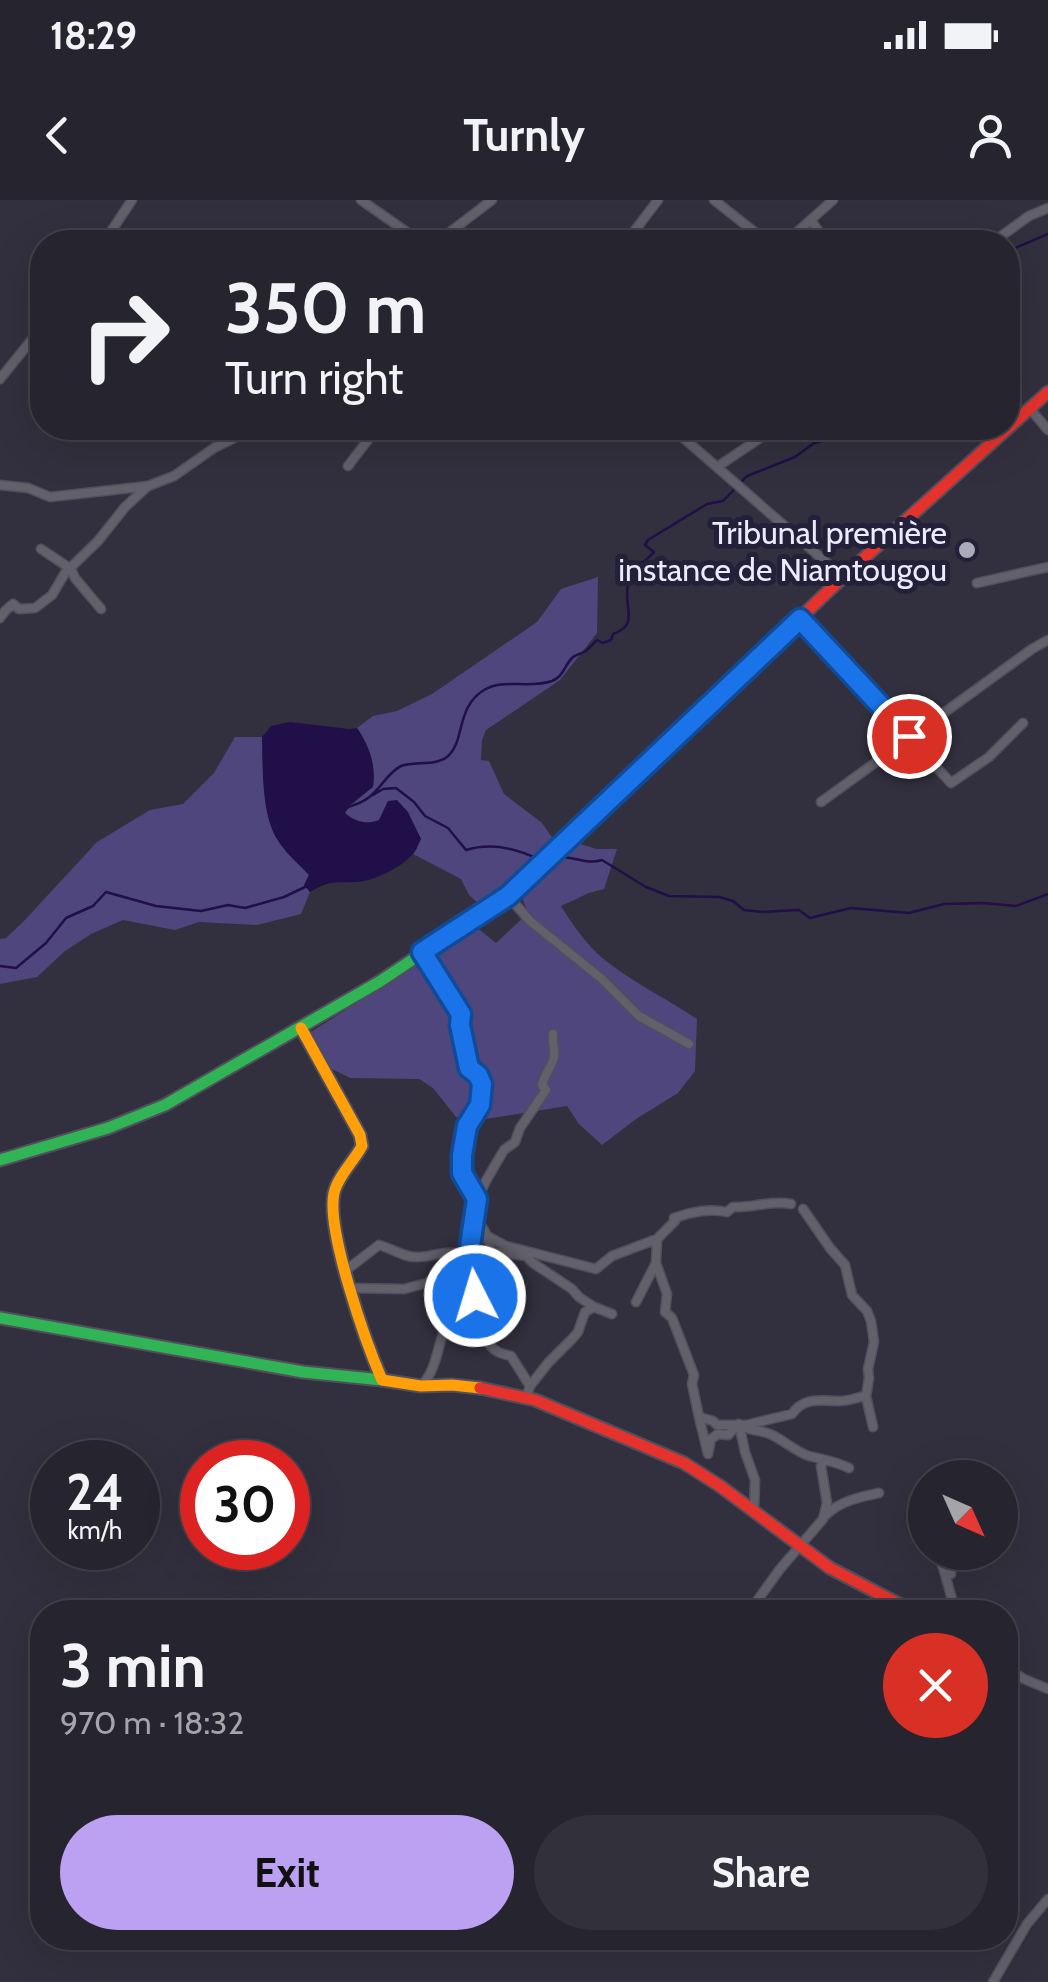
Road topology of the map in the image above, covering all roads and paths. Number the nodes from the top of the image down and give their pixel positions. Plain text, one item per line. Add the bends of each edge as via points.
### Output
1 (132, 200) edge
2 (360, 200) edge
3 (492, 200) edge
4 (658, 200) edge
5 (714, 200) edge
6 (834, 200) edge
7 (1030, 200) edge
8 (1043, 210) edge
9 (811, 220) junction
10 (112, 230) edge
11 (404, 230) edge
12 (453, 230) edge
13 (635, 230) edge
14 (751, 230) edge
15 (800, 230) edge
16 (818, 230) edge
17 (1009, 230) edge
18 (30, 342) edge
19 (0, 380) edge
20 (1048, 392) edge
21 (1030, 408) junction
22 (1020, 417) edge
23 (1048, 430) edge
24 (230, 440) edge
25 (368, 440) edge
26 (686, 440) edge
27 (757, 440) edge
28 (995, 440) edge
29 (348, 466) dead end
30 (717, 467) junction
31 (0, 485) edge
32 (148, 486) junction
33 (41, 548) dead end
34 (1048, 567) edge
35 (71, 569) junction
36 (843, 577) junction
37 (978, 583) dead end
38 (102, 609) dead end
39 (0, 618) edge
40 (800, 619) junction
41 (1048, 640) edge
42 (1023, 723) dead end
43 (909, 736) junction
44 (821, 802) dead end
45 (508, 896) junction
46 (422, 952) junction
47 (301, 1028) junction
48 (553, 1034) dead end
49 (690, 1044) dead end
50 (0, 1160) edge
51 (477, 1199) junction
52 (790, 1204) dead end
53 (803, 1209) dead end
54 (476, 1220) junction
55 (490, 1238) junction
56 (657, 1238) junction
57 (471, 1249) junction
58 (491, 1252) junction
59 (504, 1252) junction
60 (460, 1254) junction
61 (497, 1262) junction
62 (656, 1263) junction
63 (345, 1271) junction
64 (470, 1281) junction
65 (426, 1282) junction
66 (490, 1283) dead end
67 (350, 1288) junction
68 (475, 1296) junction
69 (636, 1302) dead end
70 (594, 1307) junction
71 (454, 1312) junction
72 (612, 1314) dead end
73 (0, 1318) edge
74 (382, 1380) junction
75 (421, 1386) junction
76 (528, 1392) junction
77 (866, 1396) junction
78 (699, 1417) junction
79 (743, 1425) junction
80 (874, 1428) dead end
81 (824, 1460) junction
82 (849, 1468) dead end
83 (879, 1493) dead end
84 (754, 1512) junction
85 (823, 1519) junction
86 (799, 1546) junction
87 (945, 1570) edge
88 (951, 1570) edge
89 (948, 1576) junction
90 (758, 1600) edge
91 (891, 1600) edge
92 (949, 1600) edge
93 (1018, 1675) edge
94 (1048, 1689) edge
95 (1048, 1899) edge
96 (1018, 1938) edge
97 (1012, 1950) edge
98 (994, 1982) edge

1 - 10 street
2 - 11 street
3 - 12 street
4 - 13 street
5 - 14 street
6 - 9 street
7 - 8 street
8 - 17 street
9 - 15 street
9 - 16 street
18 - 19 street
20 - 21 street
21 - 22 street
21 - 23 street
24 - 32 street
25 - 29 street
26 - 30 street
27 - 30 street
28 - 36 street
30 - 36 street
31 - 32 street via 50,498
32 - 35 street
33 - 35 street
34 - 37 street
35 - 38 street
35 - 39 street via 35,608 12,604
36 - 40 street
40 - 43 street
40 - 45 street
41 - 43 street
42 - 43 street via 951,783
43 - 44 street
45 - 46 street
45 - 49 street via 639,1016
46 - 47 street
46 - 51 street via 461,1014 469,1068 482,1084 462,1155 462,1173
47 - 50 street via 165,1105
47 - 63 street via 362,1146 334,1190
48 - 51 street via 546,1090
51 - 54 street
52 - 56 street via 688,1213
53 - 77 street via 845,1265 852,1295 872,1321
54 - 55 street
54 - 57 street
55 - 56 street via 596,1269
55 - 58 street
56 - 62 street
57 - 58 street
57 - 60 street
57 - 64 street
58 - 59 street
58 - 61 street
59 - 61 street
59 - 70 street via 526,1256
60 - 63 street via 418,1257 380,1245
60 - 65 street
61 - 64 street via 488,1276
62 - 69 street
62 - 78 street via 667,1294 665,1312 694,1374
63 - 67 street
64 - 65 street
64 - 68 street
64 - 71 street
65 - 67 street via 404,1289
66 - 68 street
67 - 74 street
68 - 71 street
68 - 76 street via 489,1343 510,1356
70 - 72 street
70 - 76 street
71 - 75 street
73 - 74 street
74 - 75 street
75 - 76 street
76 - 84 street via 684,1463
77 - 79 street via 804,1403 792,1414
77 - 80 street
78 - 79 street
78 - 79 street via 708,1454 711,1439
79 - 81 street
79 - 84 street via 755,1480
81 - 82 street
81 - 85 street
83 - 85 street via 854,1498
84 - 86 street
85 - 86 street
86 - 90 street
86 - 91 street
87 - 89 street
88 - 89 street
89 - 92 street
93 - 94 street
95 - 96 street
97 - 98 street

